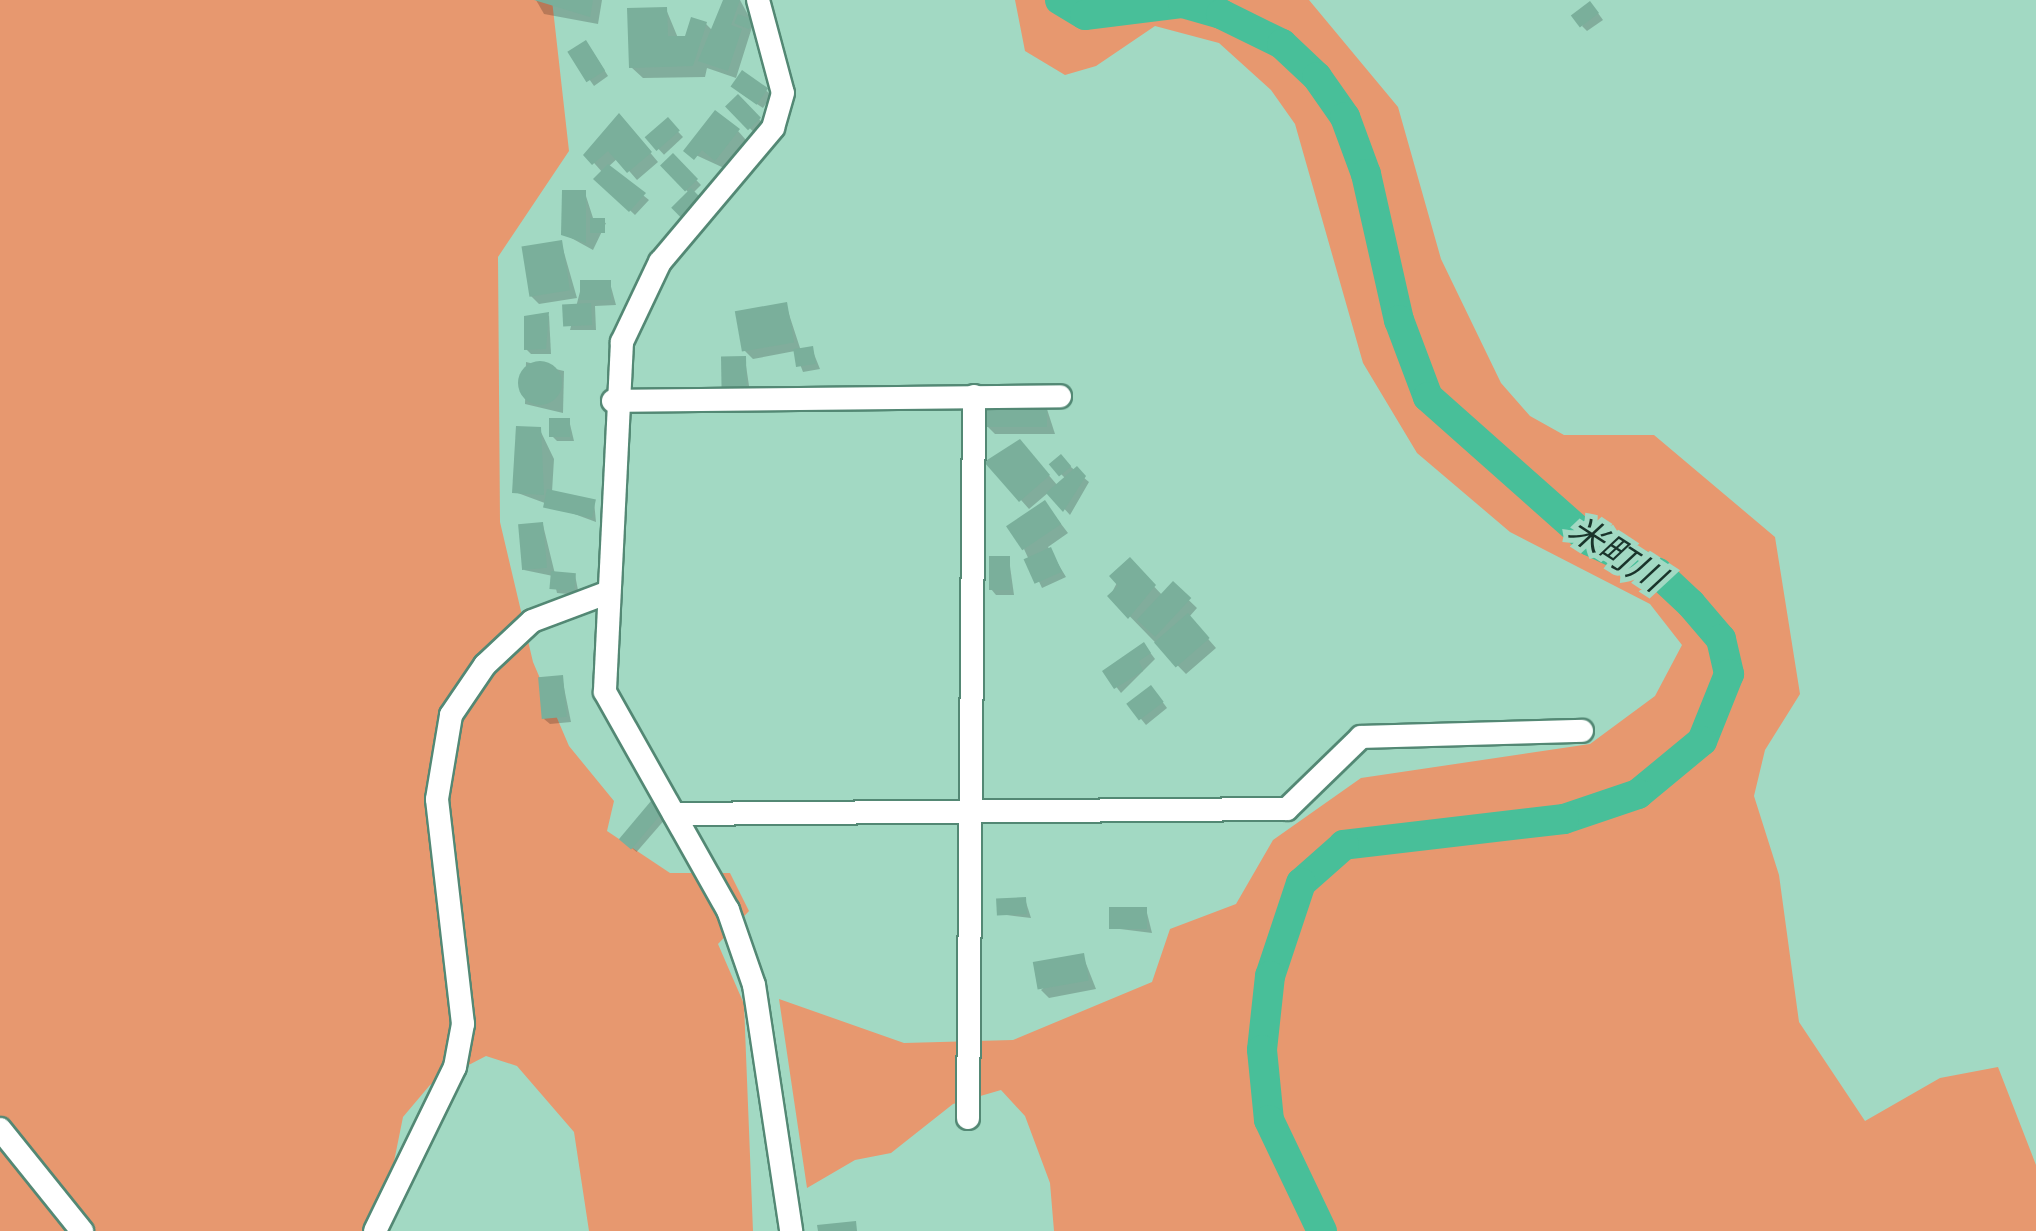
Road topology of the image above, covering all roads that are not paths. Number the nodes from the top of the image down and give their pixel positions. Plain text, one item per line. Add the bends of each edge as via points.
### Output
1 (758, 0) edge
2 (974, 396) junction
3 (1060, 396) dead end
4 (613, 402) junction
5 (604, 594) junction
6 (1582, 732) dead end
7 (976, 812) junction
8 (674, 814) junction
9 (968, 1118) dead end
10 (0, 1129) edge
11 (82, 1231) edge
12 (375, 1231) edge
13 (791, 1231) edge

1 - 4 street via 783,94 773,128 635,300
2 - 3 street
2 - 4 street
2 - 7 street
4 - 5 street
5 - 8 street via 605,692
5 - 12 street via 532,621 451,715 438,799 463,1024 455,1067
6 - 7 street via 1361,737 1286,809
7 - 8 street
7 - 9 street
8 - 13 street via 728,910 754,985
10 - 11 street

